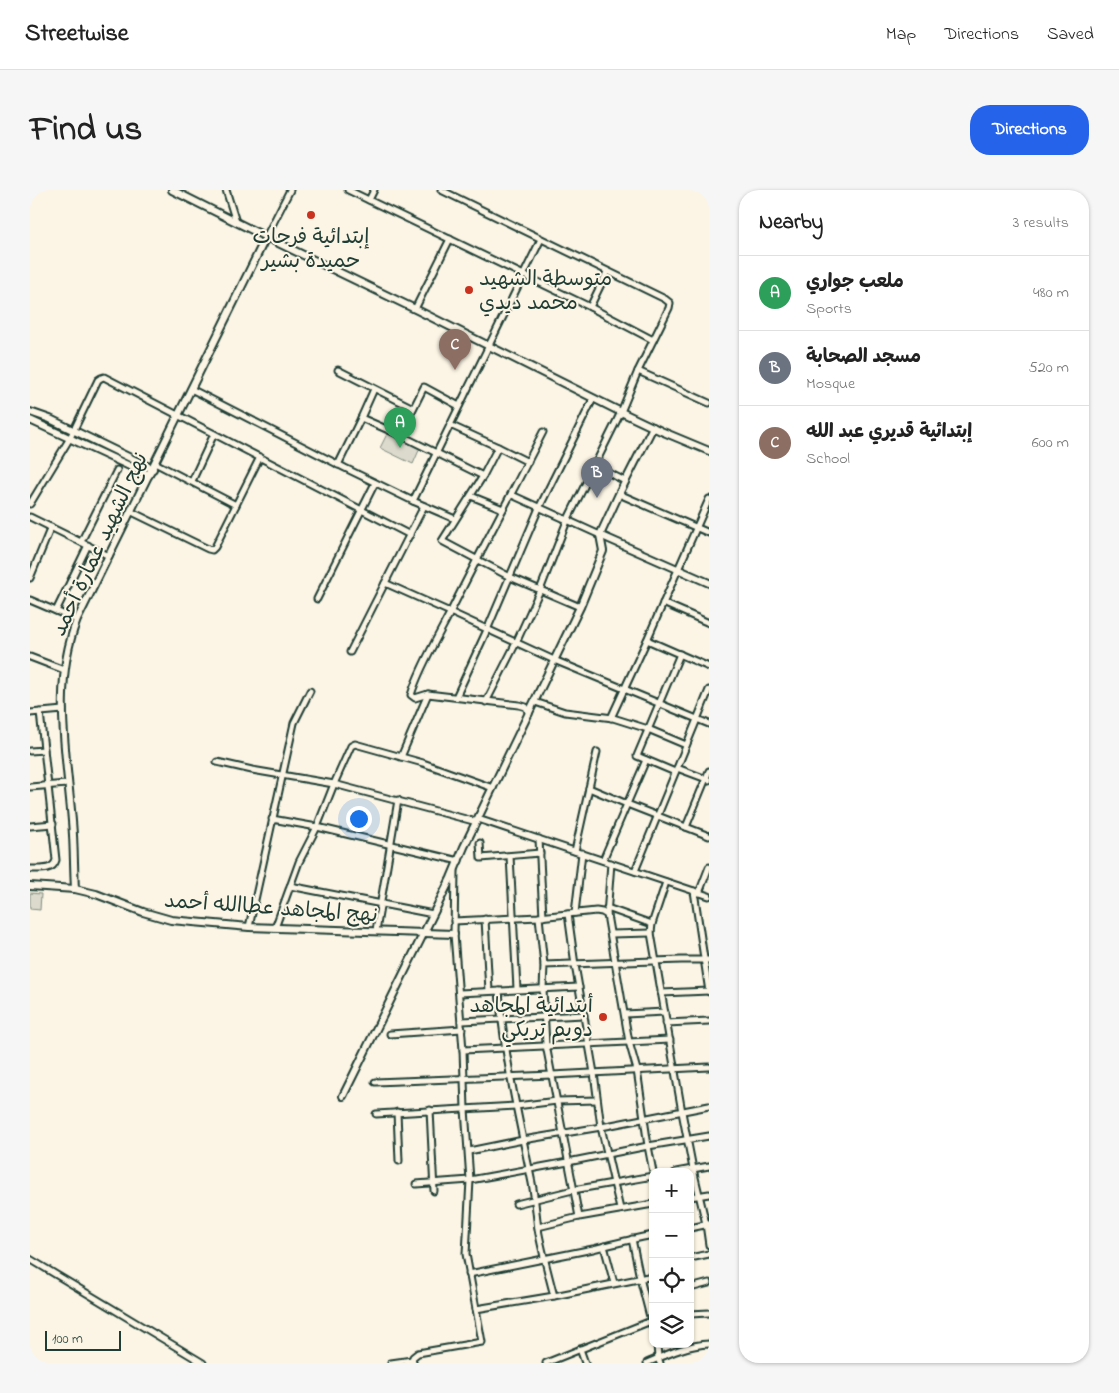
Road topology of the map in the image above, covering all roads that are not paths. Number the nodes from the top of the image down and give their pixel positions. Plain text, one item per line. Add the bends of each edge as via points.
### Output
1 (172, 190) edge
2 (226, 190) edge
3 (290, 190) edge
4 (348, 190) edge
5 (374, 190) edge
6 (442, 190) edge
7 (369, 200) junction
8 (236, 222) junction
9 (266, 237) junction
10 (450, 239) junction
11 (540, 239) junction
12 (607, 272) junction
13 (524, 275) junction
14 (590, 307) junction
15 (416, 309) junction
16 (652, 340) junction
17 (488, 346) junction
18 (338, 370) dead end
19 (638, 371) junction
20 (191, 389) junction
21 (374, 389) junction
22 (594, 398) junction
23 (709, 403) edge
24 (459, 406) junction
25 (413, 408) junction
26 (30, 412) edge
27 (621, 412) junction
28 (179, 415) junction
29 (361, 418) junction
30 (30, 420) edge
31 (450, 425) junction
32 (653, 427) junction
33 (74, 430) junction
34 (543, 432) dead end
35 (214, 434) junction
36 (400, 435) junction
37 (70, 438) junction
38 (498, 447) junction
39 (709, 451) edge
40 (436, 453) junction
41 (260, 457) junction
42 (528, 462) junction
43 (338, 464) junction
44 (154, 466) junction
45 (595, 466) junction
46 (117, 470) dead end
47 (149, 475) junction
48 (483, 476) junction
49 (192, 481) junction
50 (625, 481) junction
51 (376, 483) junction
52 (618, 494) junction
53 (512, 495) junction
54 (471, 496) junction
55 (709, 499) edge
56 (413, 500) junction
57 (30, 504) edge
58 (236, 504) junction
59 (424, 506) junction
60 (538, 508) junction
61 (502, 509) junction
62 (362, 510) junction
63 (132, 512) junction
64 (30, 517) edge
65 (456, 519) junction
66 (567, 521) junction
67 (51, 527) junction
68 (696, 527) junction
69 (709, 533) edge
70 (410, 535) junction
71 (600, 536) junction
72 (81, 542) junction
73 (88, 545) junction
74 (109, 556) junction
75 (477, 560) junction
76 (677, 570) junction
77 (510, 577) junction
78 (30, 578) edge
79 (709, 583) edge
80 (385, 584) junction
81 (540, 590) junction
82 (317, 599) dead end
83 (30, 600) edge
84 (663, 603) junction
85 (580, 607) junction
86 (56, 611) junction
87 (450, 612) junction
88 (77, 620) junction
89 (709, 623) edge
90 (487, 630) junction
91 (647, 640) junction
92 (516, 643) junction
93 (350, 652) dead end
94 (680, 654) junction
95 (30, 657) edge
96 (554, 660) junction
97 (709, 667) edge
98 (64, 670) junction
99 (624, 689) junction
100 (709, 690) edge
101 (310, 691) dead end
102 (428, 694) junction
103 (456, 697) junction
104 (486, 702) junction
105 (534, 702) junction
106 (659, 703) junction
107 (63, 710) junction
108 (40, 712) junction
109 (30, 713) edge
110 (529, 714) junction
111 (611, 718) junction
112 (697, 718) junction
113 (709, 724) edge
114 (648, 729) junction
115 (686, 745) junction
116 (44, 750) junction
117 (30, 751) edge
118 (597, 752) dead end
119 (401, 757) junction
120 (646, 760) junction
121 (217, 762) dead end
122 (676, 770) junction
123 (709, 771) edge
124 (282, 775) junction
125 (707, 780) edge
126 (67, 784) junction
127 (334, 784) junction
128 (48, 786) junction
129 (30, 787) edge
130 (493, 788) junction
131 (589, 788) junction
132 (398, 800) junction
133 (627, 804) junction
134 (657, 815) junction
135 (272, 819) junction
136 (478, 820) junction
137 (53, 824) junction
138 (30, 826) edge
139 (317, 827) junction
140 (686, 827) junction
141 (709, 836) edge
142 (539, 839) junction
143 (480, 843) dead end
144 (391, 844) junction
145 (578, 852) junction
146 (540, 853) junction
147 (510, 856) junction
148 (459, 860) junction
149 (603, 860) junction
150 (611, 863) junction
151 (709, 867) edge
152 (455, 868) junction
153 (30, 869) edge
154 (634, 871) junction
155 (666, 882) junction
156 (30, 886) edge
157 (290, 886) junction
158 (74, 889) junction
159 (696, 892) junction
160 (709, 896) edge
161 (380, 903) junction
162 (607, 908) junction
163 (575, 913) junction
164 (433, 914) junction
165 (568, 914) junction
166 (606, 915) junction
167 (541, 917) junction
168 (514, 918) junction
169 (484, 919) junction
170 (454, 921) junction
171 (652, 924) junction
172 (249, 927) junction
173 (275, 928) junction
174 (376, 931) junction
175 (424, 932) junction
176 (651, 933) junction
177 (454, 934) junction
178 (611, 934) junction
179 (706, 960) edge
180 (656, 961) junction
181 (616, 962) junction
182 (544, 965) junction
183 (575, 965) junction
184 (579, 987) junction
185 (544, 989) junction
186 (517, 990) junction
187 (489, 991) junction
188 (499, 991) junction
189 (709, 991) edge
190 (459, 993) junction
191 (662, 993) junction
192 (665, 1012) junction
193 (625, 1014) junction
194 (584, 1015) junction
195 (545, 1017) junction
196 (501, 1019) junction
197 (709, 1021) edge
198 (462, 1022) junction
199 (666, 1023) junction
200 (462, 1030) junction
201 (390, 1034) dead end
202 (670, 1040) junction
203 (630, 1042) junction
204 (588, 1044) junction
205 (546, 1045) junction
206 (506, 1047) junction
207 (463, 1050) junction
208 (709, 1067) edge
209 (675, 1068) junction
210 (637, 1070) junction
211 (594, 1073) junction
212 (552, 1075) junction
213 (511, 1076) junction
214 (464, 1078) junction
215 (375, 1082) dead end
216 (343, 1096) dead end
217 (597, 1100) junction
218 (556, 1101) junction
219 (516, 1106) junction
220 (709, 1106) edge
221 (465, 1109) junction
222 (430, 1110) junction
223 (397, 1112) junction
224 (682, 1112) junction
225 (376, 1114) dead end
226 (644, 1119) junction
227 (602, 1127) junction
228 (563, 1133) junction
229 (709, 1136) edge
230 (687, 1139) junction
231 (523, 1140) junction
232 (648, 1146) junction
233 (469, 1151) junction
234 (607, 1154) junction
235 (399, 1161) dead end
236 (568, 1162) junction
237 (709, 1166) edge
238 (652, 1168) edge
239 (693, 1168) edge
240 (529, 1169) junction
241 (694, 1169) edge
242 (694, 1174) edge
243 (649, 1177) edge
244 (470, 1180) junction
245 (434, 1182) junction
246 (614, 1183) junction
247 (416, 1184) dead end
248 (573, 1190) junction
249 (434, 1191) dead end
250 (709, 1194) edge
251 (699, 1196) junction
252 (694, 1197) edge
253 (536, 1200) junction
254 (516, 1204) dead end
255 (649, 1205) edge
256 (620, 1209) junction
257 (579, 1217) junction
258 (708, 1224) edge
259 (694, 1227) edge
260 (538, 1228) junction
261 (649, 1236) edge
262 (632, 1239) junction
263 (709, 1245) edge
264 (604, 1246) junction
265 (709, 1254) edge
266 (694, 1257) edge
267 (30, 1259) edge
268 (544, 1259) junction
269 (469, 1274) junction
270 (649, 1277) edge
271 (640, 1278) junction
272 (614, 1283) junction
273 (709, 1283) edge
274 (694, 1287) edge
275 (554, 1296) junction
276 (476, 1309) junction
277 (649, 1312) edge
278 (709, 1313) edge
279 (694, 1314) edge
280 (649, 1324) edge
281 (709, 1344) edge
282 (657, 1348) edge
283 (580, 1349) junction
284 (659, 1361) edge
285 (413, 1362) edge
286 (203, 1363) edge
287 (390, 1363) edge
288 (546, 1363) edge
289 (585, 1363) edge
290 (647, 1363) edge

1 - 8 street
2 - 8 street
3 - 9 street
4 - 7 street
5 - 7 street
6 - 11 street
7 - 10 street
8 - 9 street
9 - 15 street
9 - 20 street, نهج الشهيد عمارة أحمد
10 - 13 street
10 - 15 street
11 - 12 street
11 - 13 street
12 - 14 street
12 - 16 street via 669,302
13 - 14 street
13 - 17 street
14 - 16 street
15 - 17 street
16 - 19 street
17 - 22 street
17 - 24 street
18 - 21 street
19 - 23 street
19 - 27 street
20 - 28 street, نهج الشهيد عمارة أحمد
20 - 43 street
21 - 25 street
21 - 29 street
22 - 27 street
22 - 60 street
24 - 25 street via 424,387
24 - 31 street
25 - 36 street
26 - 33 street
27 - 32 street
27 - 45 street
28 - 33 street via 102,377
28 - 35 street
28 - 44 street, نهج الشهيد عمارة أحمد
29 - 36 street
29 - 43 street
30 - 37 street
31 - 38 street
31 - 40 street
32 - 39 street
32 - 50 street
33 - 37 street
33 - 44 street
34 - 42 street
35 - 41 street
35 - 49 street
36 - 40 street
37 - 47 street
37 - 57 street
38 - 42 street
38 - 48 street
40 - 48 street
40 - 56 street
41 - 58 street
41 - 62 street
42 - 53 street
43 - 51 street
44 - 47 street, نهج الشهيد عمارة أحمد
44 - 49 street
45 - 50 street
45 - 66 street
46 - 72 street
47 - 63 street, نهج الشهيد عمارة أحمد
48 - 54 street
49 - 58 street
50 - 52 street
51 - 56 street
51 - 62 street
52 - 68 street
52 - 71 street
53 - 60 street
53 - 61 street
54 - 61 street
54 - 65 street
55 - 68 street
56 - 59 street
58 - 63 street via 212,550
59 - 65 street
59 - 70 street
60 - 66 street
60 - 77 street
61 - 75 street
62 - 70 street
62 - 82 street
63 - 74 street, نهج الشهيد عمارة أحمد
64 - 67 street
65 - 75 street via 442,541
66 - 71 street
66 - 81 street
67 - 72 street
67 - 78 street
68 - 69 street
68 - 76 street
70 - 80 street
71 - 76 street
71 - 85 street via 603,551
72 - 73 street
73 - 74 street
73 - 86 street
74 - 88 street, نهج الشهيد عمارة أحمد
75 - 77 street
75 - 87 street
76 - 79 street
76 - 84 street
77 - 81 street
77 - 90 street
80 - 87 street
80 - 93 street
81 - 85 street
81 - 92 street
83 - 86 street
84 - 89 street
84 - 91 street
85 - 96 street
86 - 88 street
87 - 90 street
87 - 102 street via 411,695 415,698
88 - 98 street, نهج الشهيد عمارة أحمد
90 - 92 street
90 - 103 street
91 - 94 street
91 - 99 street
92 - 96 street
92 - 104 street
94 - 97 street
94 - 106 street
95 - 98 street
96 - 99 street
96 - 105 street
98 - 107 street, نهج الشهيد عمارة أحمد
99 - 106 street
99 - 111 street
100 - 112 street
101 - 124 street via 294,723
102 - 103 street
102 - 119 street
103 - 104 street
104 - 110 street via 519,705
105 - 110 street
105 - 111 street via 565,712
106 - 112 street
106 - 114 street
107 - 108 street
107 - 126 street, نهج الشهيد عمارة أحمد
108 - 109 street
108 - 116 street
110 - 130 street
111 - 114 street
112 - 113 street
112 - 115 street
114 - 115 street
114 - 120 street via 636,756
115 - 122 street
116 - 117 street
116 - 128 street
118 - 131 street
119 - 127 street via 355,744
119 - 130 street
120 - 122 street
120 - 133 street
121 - 124 street
122 - 125 street
122 - 134 street
123 - 125 street
124 - 127 street
124 - 135 street
125 - 140 street
126 - 128 street
126 - 158 street, نهج الشهيد عمارة أحمد via 73,835
127 - 132 street
127 - 139 street
128 - 129 street
128 - 137 street
130 - 136 street
131 - 133 street
131 - 145 street
132 - 136 street
132 - 144 street
133 - 134 street
133 - 149 street
134 - 140 street
134 - 154 street
135 - 139 street
135 - 172 street
136 - 142 street
136 - 148 street
137 - 138 street
137 - 153 street via 56,862 51,868
139 - 144 street
139 - 157 street
140 - 141 street
142 - 145 street
142 - 146 street
143 - 147 street via 482,858
144 - 148 street
144 - 161 street
145 - 149 street
145 - 163 street
146 - 147 street
146 - 167 street
147 - 168 street
148 - 152 street
149 - 150 street
150 - 154 street
150 - 162 street
151 - 159 street
152 - 164 street
152 - 170 street
154 - 155 street
155 - 159 street
155 - 171 street
156 - 158 street, نهج المجاهد عطاالله أحمد
157 - 161 street
157 - 173 street
158 - 172 street, نهج المجاهد عطاالله أحمد via 171,920
159 - 160 street
159 - 179 street
161 - 164 street
161 - 174 street
162 - 166 street
162 - 171 street
163 - 165 street
163 - 166 street via 600,911
164 - 175 street
165 - 167 street
165 - 183 street
166 - 178 street
167 - 168 street
167 - 182 street
168 - 169 street
168 - 186 street
169 - 170 street
169 - 187 street
170 - 177 street
171 - 176 street
172 - 173 street, نهج المجاهد عطاالله أحمد
173 - 174 street, نهج المجاهد عطاالله أحمد
174 - 175 street, نهج المجاهد عطاالله أحمد
175 - 177 street, نهج المجاهد عطاالله أحمد
175 - 216 street
176 - 178 street
176 - 180 street
177 - 190 street
178 - 181 street
179 - 180 street
179 - 189 street
180 - 181 street
180 - 191 street
181 - 183 street
181 - 193 street
182 - 183 street
182 - 185 street
183 - 184 street
184 - 185 street
184 - 194 street
185 - 186 street
185 - 195 street
186 - 188 street
187 - 188 street
187 - 190 street
188 - 196 street
189 - 191 street
190 - 198 street
191 - 192 street
192 - 193 street
192 - 199 street
193 - 203 street
194 - 195 street
194 - 204 street
195 - 196 street
195 - 205 street
196 - 198 street
196 - 206 street
197 - 199 street
198 - 200 street
199 - 202 street
200 - 201 street
200 - 207 street
202 - 203 street
202 - 209 street
203 - 204 street
203 - 210 street
204 - 205 street
204 - 211 street
205 - 206 street
205 - 212 street
206 - 207 street
206 - 213 street
207 - 214 street
208 - 209 street
209 - 210 street
209 - 224 street
210 - 211 street
210 - 226 street
211 - 212 street
211 - 217 street
212 - 213 street
212 - 218 street
213 - 214 street
213 - 219 street
214 - 215 street
214 - 221 street
217 - 218 street
217 - 227 street
218 - 219 street
218 - 228 street
219 - 221 street
219 - 231 street
220 - 224 street
221 - 222 street
221 - 233 street
222 - 223 street
222 - 245 street
223 - 225 street
223 - 235 street
224 - 226 street
224 - 230 street
226 - 227 street
226 - 232 street
227 - 228 street
227 - 234 street
228 - 231 street
228 - 236 street
229 - 230 street
230 - 232 street
230 - 239 street
231 - 233 street
231 - 240 street
232 - 234 street
232 - 238 street
233 - 244 street
234 - 236 street
234 - 246 street
236 - 240 street
236 - 248 street
237 - 241 street
240 - 244 street
240 - 253 street
242 - 251 street
243 - 246 street
244 - 245 street
244 - 269 street via 466,1240
245 - 247 street
245 - 249 street
246 - 248 street
246 - 256 street
248 - 253 street
248 - 257 street
250 - 251 street
251 - 252 street
251 - 258 street
253 - 254 street
253 - 260 street
255 - 256 street
256 - 257 street
257 - 260 street
258 - 259 street
258 - 263 street
260 - 268 street
261 - 262 street
262 - 264 street
262 - 271 street
264 - 268 street
264 - 272 street
265 - 266 street
267 - 286 street
268 - 269 street
268 - 275 street
269 - 276 street
270 - 271 street
271 - 272 street
271 - 277 street
272 - 275 street
273 - 274 street
275 - 276 street
276 - 285 street via 482,1342 418,1353
278 - 279 street
280 - 283 street
281 - 284 street via 683,1348
282 - 284 street
283 - 288 street
283 - 289 street
284 - 290 street
285 - 287 street

